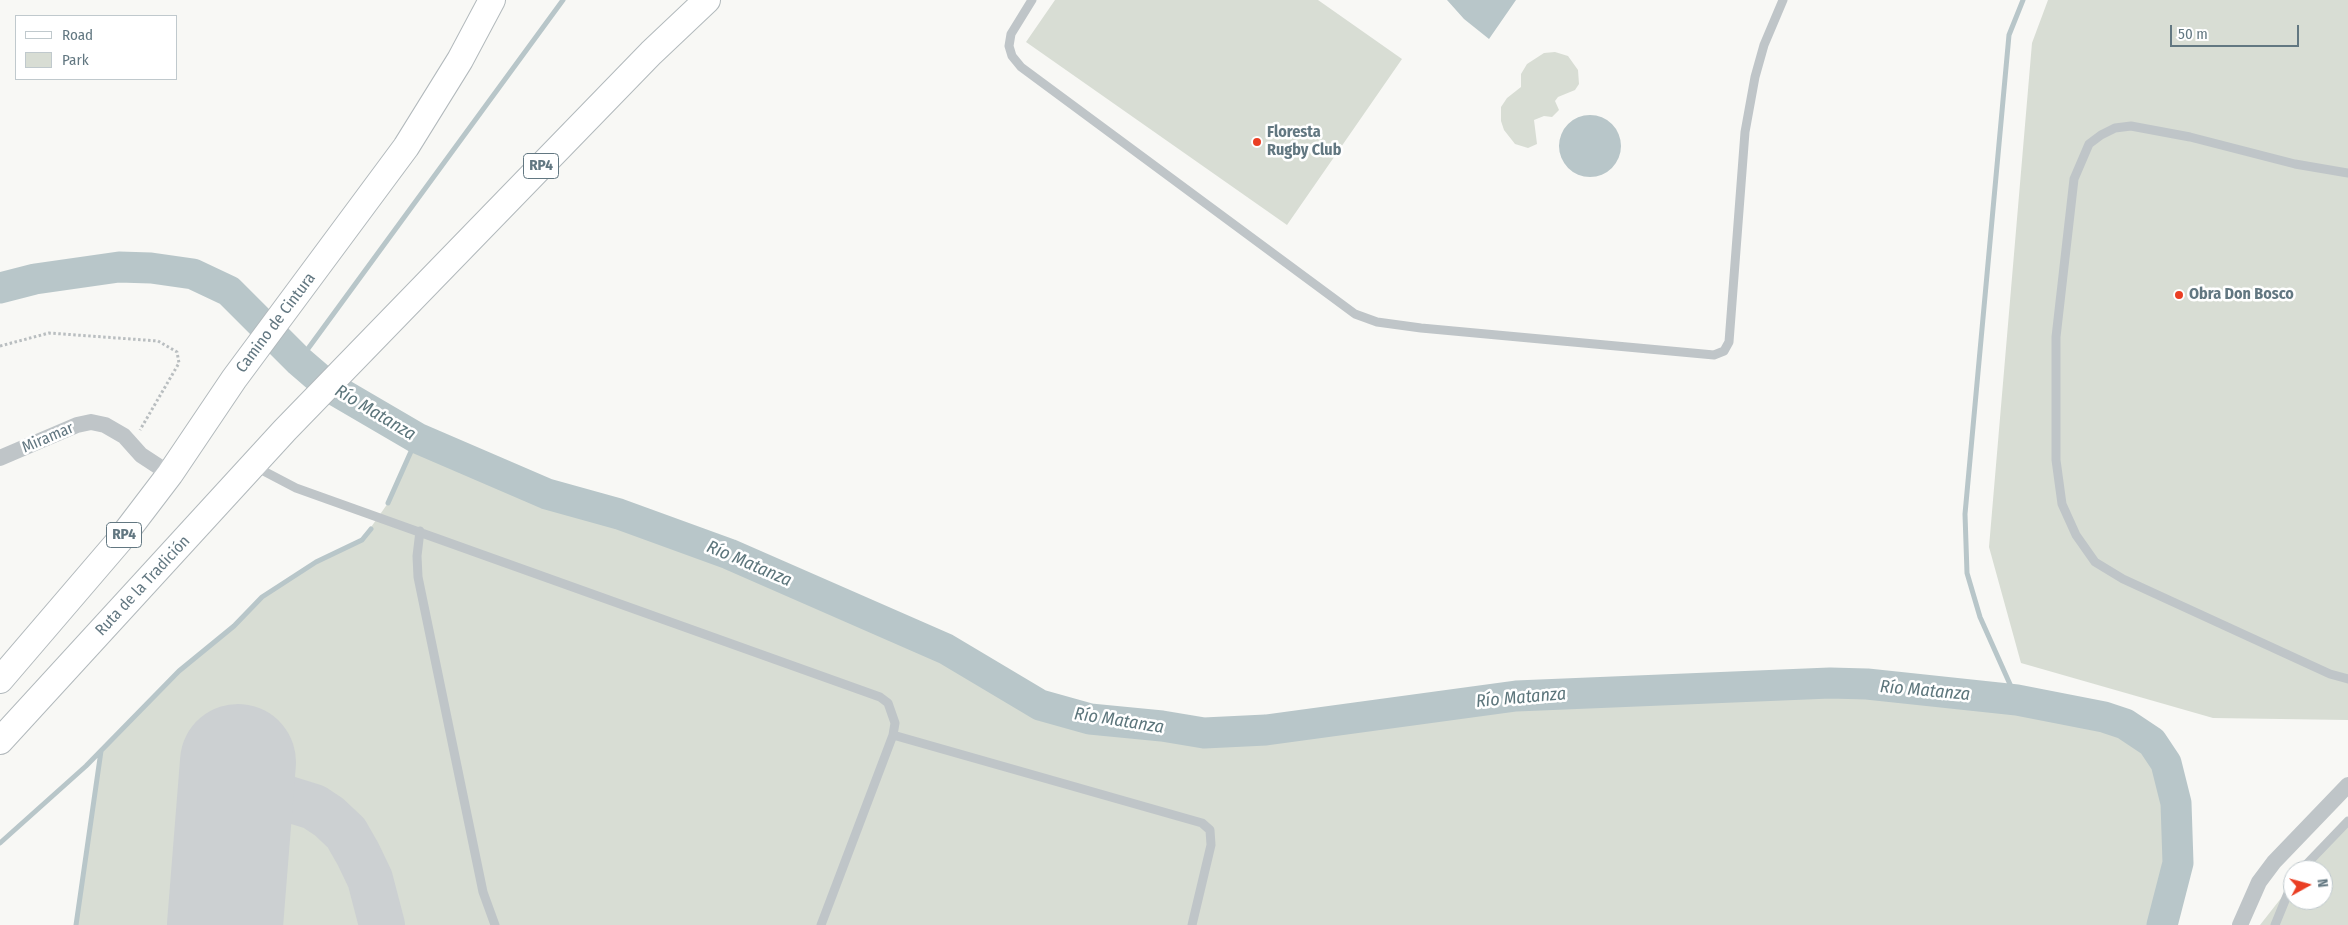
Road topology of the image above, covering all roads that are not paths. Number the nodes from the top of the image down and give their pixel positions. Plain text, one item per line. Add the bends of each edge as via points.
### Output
1 (492, 0) edge
2 (707, 0) edge
3 (1032, 0) edge
4 (1783, 0) edge
5 (2348, 173) edge
6 (0, 458) edge
7 (254, 466) junction
8 (170, 474) junction
9 (420, 531) junction
10 (2348, 679) edge
11 (0, 680) edge
12 (893, 735) junction
13 (0, 741) edge
14 (2348, 785) edge
15 (2348, 821) edge
16 (2311, 860) edge
17 (2283, 905) edge
18 (495, 925) edge
19 (821, 925) edge
20 (1192, 925) edge
21 (2240, 925) edge
22 (2275, 925) edge

1 - 8 main road, Camino de Cintura / RP4 via 460,60 406,147 234,379
2 - 7 main road, Ruta de la Tradición / RP4 via 651,53 377,334
3 - 4 lane via 1011,34 1009,46 1021,67 1355,314 1377,322 1421,328 1714,355 1724,351 1729,342 1745,132 1755,77
5 - 10 lane via 2295,164 2139,127 2115,128 2089,144 2074,179 2056,337 2056,460 2062,504 2076,535 2095,562 2123,579 2330,674
6 - 8 street, Miramar via 91,422 106,425 124,436 140,455
7 - 9 lane via 296,488
7 - 13 main road, Ruta de la Tradición / RP4
8 - 11 main road, RP4 via 119,541
9 - 12 lane via 880,697 893,712
9 - 18 lane via 418,576 483,892
12 - 19 lane
12 - 20 lane via 1202,823 1210,830 1211,845
14 - 21 street via 2274,862 2259,882
15 - 16 lane
17 - 22 lane

